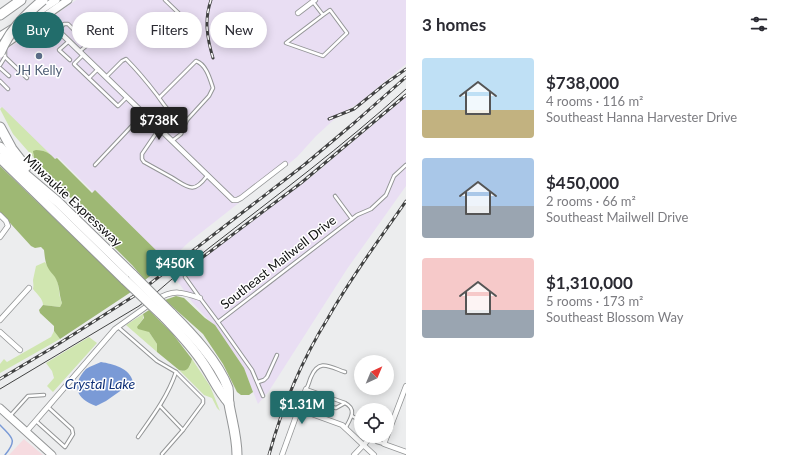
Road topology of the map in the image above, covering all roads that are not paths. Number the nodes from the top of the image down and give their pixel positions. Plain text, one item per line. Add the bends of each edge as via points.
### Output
1 (21, 0) edge
2 (43, 0) edge
3 (56, 0) edge
4 (68, 0) edge
5 (165, 0) edge
6 (314, 1) edge
7 (51, 12) edge
8 (177, 12) edge
9 (298, 12) dead end
10 (0, 15) edge
11 (324, 15) junction
12 (64, 24) edge
13 (0, 36) edge
14 (64, 38) edge
15 (12, 40) edge
16 (68, 42) junction
17 (3, 46) edge
18 (81, 54) junction
19 (3, 55) edge
20 (70, 60) dead end
21 (0, 66) edge
22 (97, 70) junction
23 (9, 76) dead end
24 (27, 78) dead end
25 (88, 78) junction
26 (105, 78) junction
27 (0, 81) edge
28 (8, 89) dead end
29 (126, 98) junction
30 (159, 98) junction
31 (143, 114) junction
32 (187, 120) junction
33 (159, 129) junction
34 (2, 131) edge
35 (172, 142) junction
36 (0, 147) edge
37 (0, 158) edge
38 (284, 164) dead end
39 (95, 165) dead end
40 (406, 165) edge
41 (207, 176) junction
42 (335, 196) dead end
43 (58, 202) junction
44 (0, 215) edge
45 (352, 219) junction
46 (0, 237) edge
47 (185, 277) dead end
48 (129, 278) junction
49 (29, 288) dead end
50 (200, 298) junction
51 (0, 320) edge
52 (218, 322) junction
53 (116, 328) junction
54 (0, 332) edge
55 (20, 350) dead end
56 (277, 355) dead end
57 (176, 372) junction
58 (345, 372) dead end
59 (258, 382) junction
60 (406, 386) edge
61 (306, 389) junction
62 (44, 395) dead end
63 (263, 396) dead end
64 (303, 397) junction
65 (345, 403) junction
66 (160, 406) junction
67 (48, 407) junction
68 (0, 408) edge
69 (298, 409) junction
70 (9, 416) junction
71 (352, 416) joint
72 (394, 418) edge
73 (36, 421) junction
74 (345, 428) junction
75 (183, 430) junction
76 (26, 432) junction
77 (138, 437) dead end
78 (384, 444) edge
79 (363, 445) junction
80 (406, 452) edge
81 (48, 454) edge
82 (162, 454) edge
83 (237, 455) edge
84 (282, 455) edge
85 (354, 455) edge
86 (374, 455) edge

1 - 10 highway
2 - 19 highway, bridge via 13,30
3 - 13 main road
4 - 7 main road
5 - 8 lane
6 - 9 street
6 - 11 lane
11 - 11 lane via 330,10 347,33 323,56 286,43
12 - 18 lane via 68,24 86,44
14 - 16 street
15 - 17 main road
16 - 18 street
16 - 20 lane via 59,50
17 - 19 lane
18 - 22 street
18 - 25 lane via 74,64
19 - 21 lane
19 - 24 lane
21 - 23 lane
22 - 25 lane
22 - 26 street
25 - 29 lane via 118,106
26 - 29 street
26 - 30 lane via 126,59
27 - 28 lane
29 - 31 street
30 - 32 lane via 176,117
30 - 32 lane via 196,61 200,62 208,73 213,88
31 - 33 street
31 - 39 lane
32 - 35 lane via 181,134
33 - 35 street
33 - 41 lane via 142,154 144,162 185,187 195,188
34 - 43 highway via 20,159
35 - 41 street
36 - 43 highway, Milwaukie Expressway via 26,175
37 - 48 highway, Milwaukie Expressway
38 - 41 street via 237,200 233,200
40 - 45 lane, Southeast Mailwell Drive via 394,176 386,195 370,209
42 - 45 lane
43 - 48 highway, Milwaukie Expressway
44 - 46 street via 8,225
45 - 52 lane, Southeast Mailwell Drive
47 - 50 lane
48 - 83 highway, Milwaukie Expressway, bridge via 167,315 196,353 228,403 235,427
49 - 51 street
50 - 52 lane, Southeast Mailwell Drive
50 - 53 street, Southeast Mailwell Drive via 178,292 166,294
52 - 59 lane
53 - 57 lane via 157,361
53 - 67 street, Southeast Mailwell Drive
54 - 55 street
56 - 59 lane via 267,377
57 - 66 lane
57 - 75 lane via 203,399
58 - 61 lane via 326,365 320,366 314,370
59 - 63 lane
60 - 72 street
61 - 64 street
61 - 65 lane
62 - 70 lane via 28,396
64 - 65 lane via 336,408
64 - 69 street
65 - 71 lane via 351,408
66 - 75 lane
66 - 77 lane
67 - 73 street, Southeast Mailwell Drive
67 - 73 lane via 72,429 65,447
68 - 70 main road
69 - 74 street
69 - 84 street
70 - 76 main road
71 - 74 lane
73 - 76 street, Southeast Mailwell Drive
74 - 79 street
75 - 82 lane
76 - 81 main road
78 - 80 street
79 - 85 street
79 - 86 street

